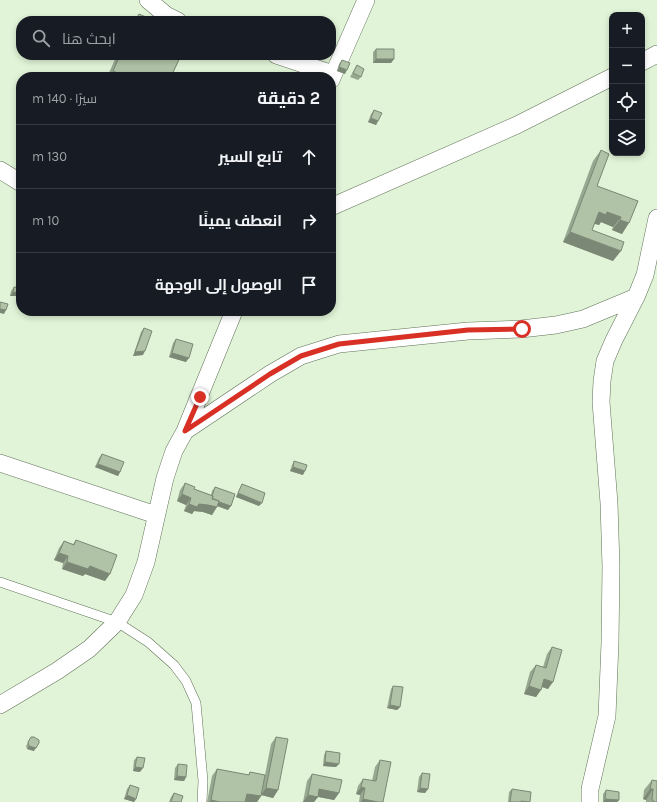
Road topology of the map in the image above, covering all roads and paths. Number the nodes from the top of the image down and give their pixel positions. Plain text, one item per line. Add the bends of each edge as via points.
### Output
1 (148, 0) edge
2 (366, 0) edge
3 (168, 16) edge
4 (657, 54) edge
5 (289, 60) edge
6 (645, 60) edge
7 (319, 72) edge
8 (334, 72) edge
9 (609, 79) edge
10 (0, 170) edge
11 (16, 180) edge
12 (336, 205) edge
13 (657, 218) edge
14 (636, 297) junction
15 (229, 316) edge
16 (185, 431) junction
17 (0, 463) edge
18 (156, 515) junction
19 (0, 582) edge
20 (117, 622) junction
21 (0, 705) edge
22 (202, 802) edge
23 (590, 802) edge

1 - 3 street
2 - 8 street
4 - 6 street
5 - 7 street
9 - 12 street via 517,125
10 - 11 street
13 - 14 street via 645,275
14 - 16 street via 583,319 556,325 522,329 468,330 339,344 301,356
14 - 23 street via 605,362 602,381 601,402 610,519 610,643 607,716 590,789
15 - 16 street
16 - 18 street via 174,451
17 - 18 street
18 - 20 street via 146,562 134,595
19 - 20 lane
20 - 21 street via 89,649
20 - 22 lane via 148,642 174,665 186,681 196,703 203,781

